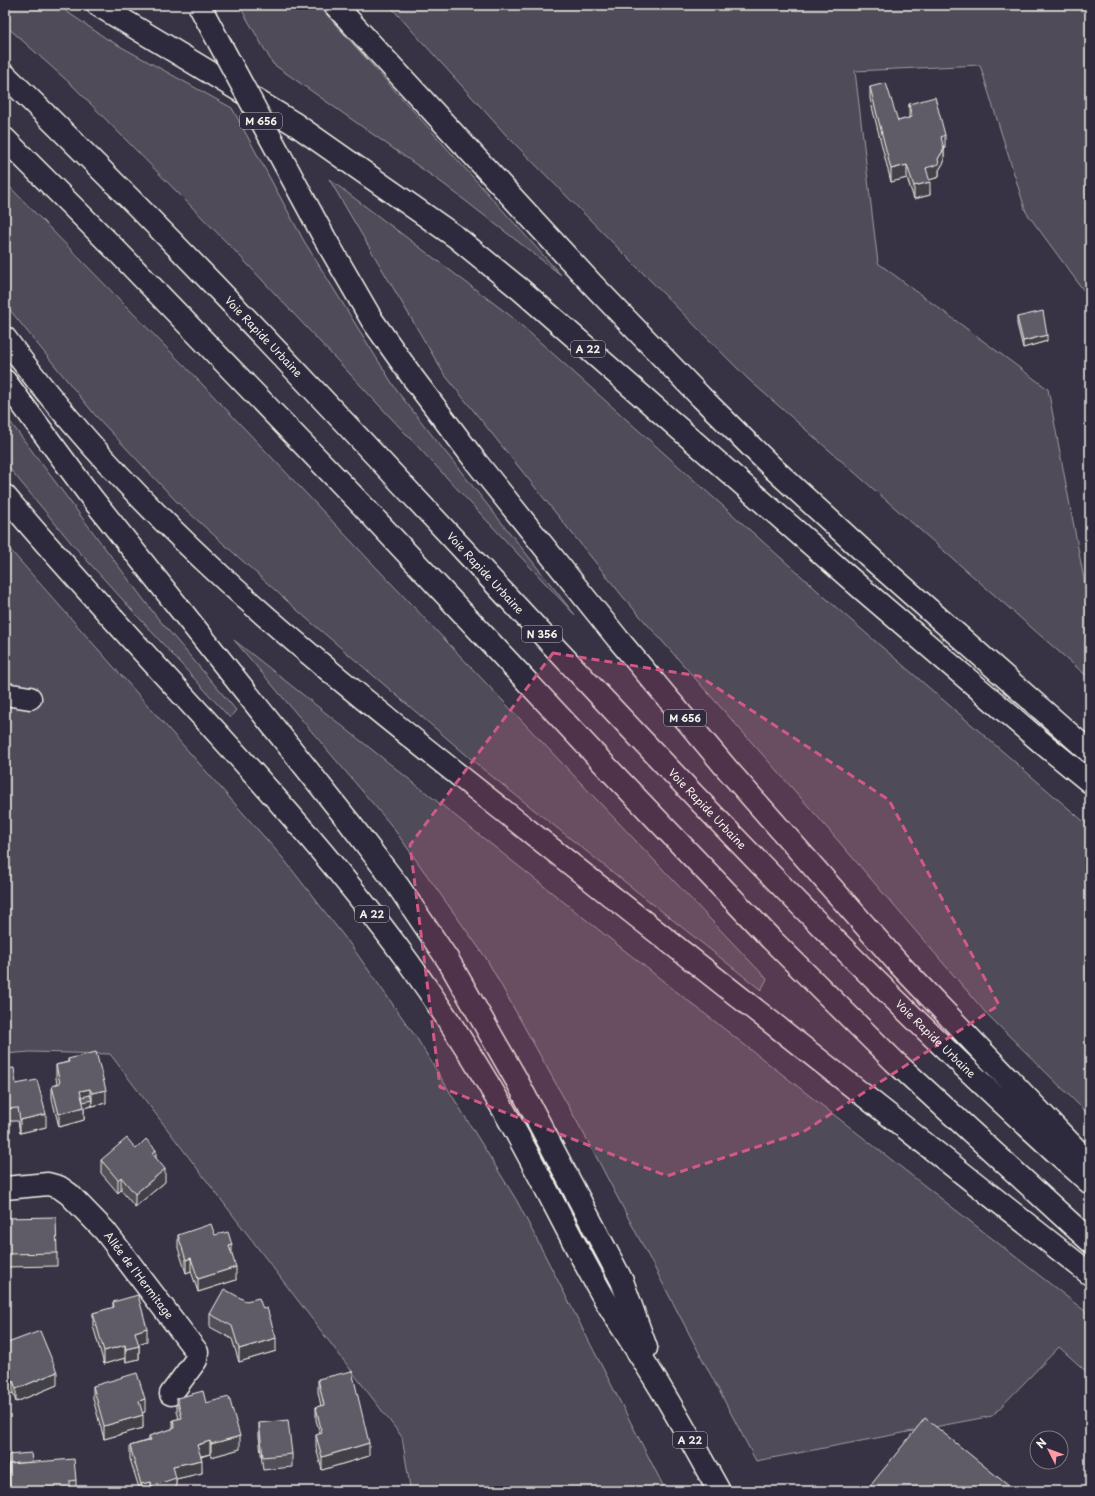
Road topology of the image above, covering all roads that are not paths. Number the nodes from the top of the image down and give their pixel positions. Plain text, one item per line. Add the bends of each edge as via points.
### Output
1 (98, 5) edge
2 (199, 5) edge
3 (334, 5) edge
4 (5, 75) edge
5 (5, 139) edge
6 (5, 338) edge
7 (5, 381) edge
8 (5, 496) edge
9 (5, 694) edge
10 (30, 698) dead end
11 (1090, 752) edge
12 (1090, 782) edge
13 (1090, 1164) edge
14 (1090, 1183) edge
15 (5, 1188) edge
16 (1090, 1241) edge
17 (1090, 1274) edge
18 (661, 1388) junction
19 (171, 1394) dead end
20 (719, 1491) edge

1 - 12 main road, A 22 via 295,124 456,237 521,290 855,583
2 - 13 main road, M 656, bridge via 324,237 372,320 477,464 728,770 898,963
3 - 11 main road via 584,275 701,397 775,470 873,560
4 - 14 main road, Voie Rapide Urbaine / N 356 via 97,164 227,299 820,927 979,1082
5 - 16 main road via 360,503 771,938 894,1061
6 - 17 main road via 75,427 141,500 200,558 276,625 435,756
7 - 18 main road via 125,540 336,804 398,886 448,960 516,1079 622,1282
8 - 18 main road, A 22 via 70,572 300,827 410,965 469,1053 503,1110 600,1292
9 - 10 main road
15 - 19 main road, Allée de l'Hermitage via 32,1184 58,1187 105,1231 197,1352 196,1360
18 - 20 main road, A 22

